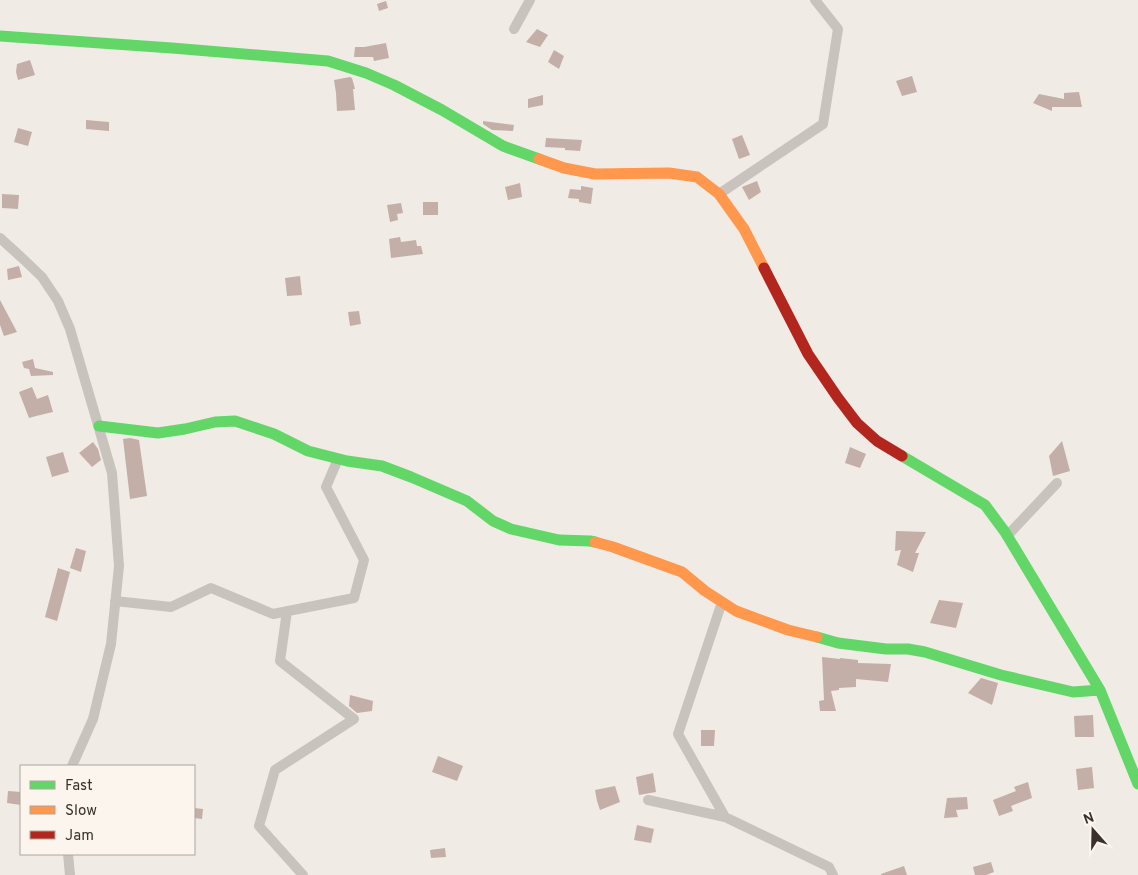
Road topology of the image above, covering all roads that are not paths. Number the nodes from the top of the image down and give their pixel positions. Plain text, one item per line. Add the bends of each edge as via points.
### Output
1 (530, 0) edge
2 (815, 0) edge
3 (514, 29) dead end
4 (0, 36) edge
5 (719, 194) junction
6 (0, 238) edge
7 (99, 426) junction
8 (338, 459) junction
9 (1057, 483) dead end
10 (1007, 536) junction
11 (116, 601) junction
12 (722, 602) junction
13 (287, 611) junction
14 (1100, 690) junction
15 (72, 765) edge
16 (1138, 784) edge
17 (648, 800) dead end
18 (725, 817) junction
19 (68, 855) edge
20 (70, 875) edge
21 (303, 875) edge
22 (834, 875) edge

1 - 3 street
2 - 5 street via 838,29 824,124
4 - 5 street via 328,61 373,76 442,110 503,146 564,168 595,174 668,173 697,177
5 - 10 street via 744,229 808,354 857,424 877,441 985,505
6 - 7 street via 42,277 58,301 70,329
7 - 8 street via 158,432 235,421 274,434 308,452
7 - 11 street via 112,473 119,566
8 - 12 street via 382,466 411,477 467,501 511,529 559,540 590,541 674,569
8 - 13 street via 326,488 364,560 354,598
9 - 10 street
10 - 14 street
11 - 13 street via 171,607 211,588 273,614
11 - 15 street via 111,644 93,719
12 - 14 street via 736,611 788,630 838,643 924,652 1073,692
12 - 18 street via 678,734
13 - 21 street via 280,661 354,720 275,770 259,826
14 - 16 street
17 - 18 street
18 - 22 street via 829,866
19 - 20 street

